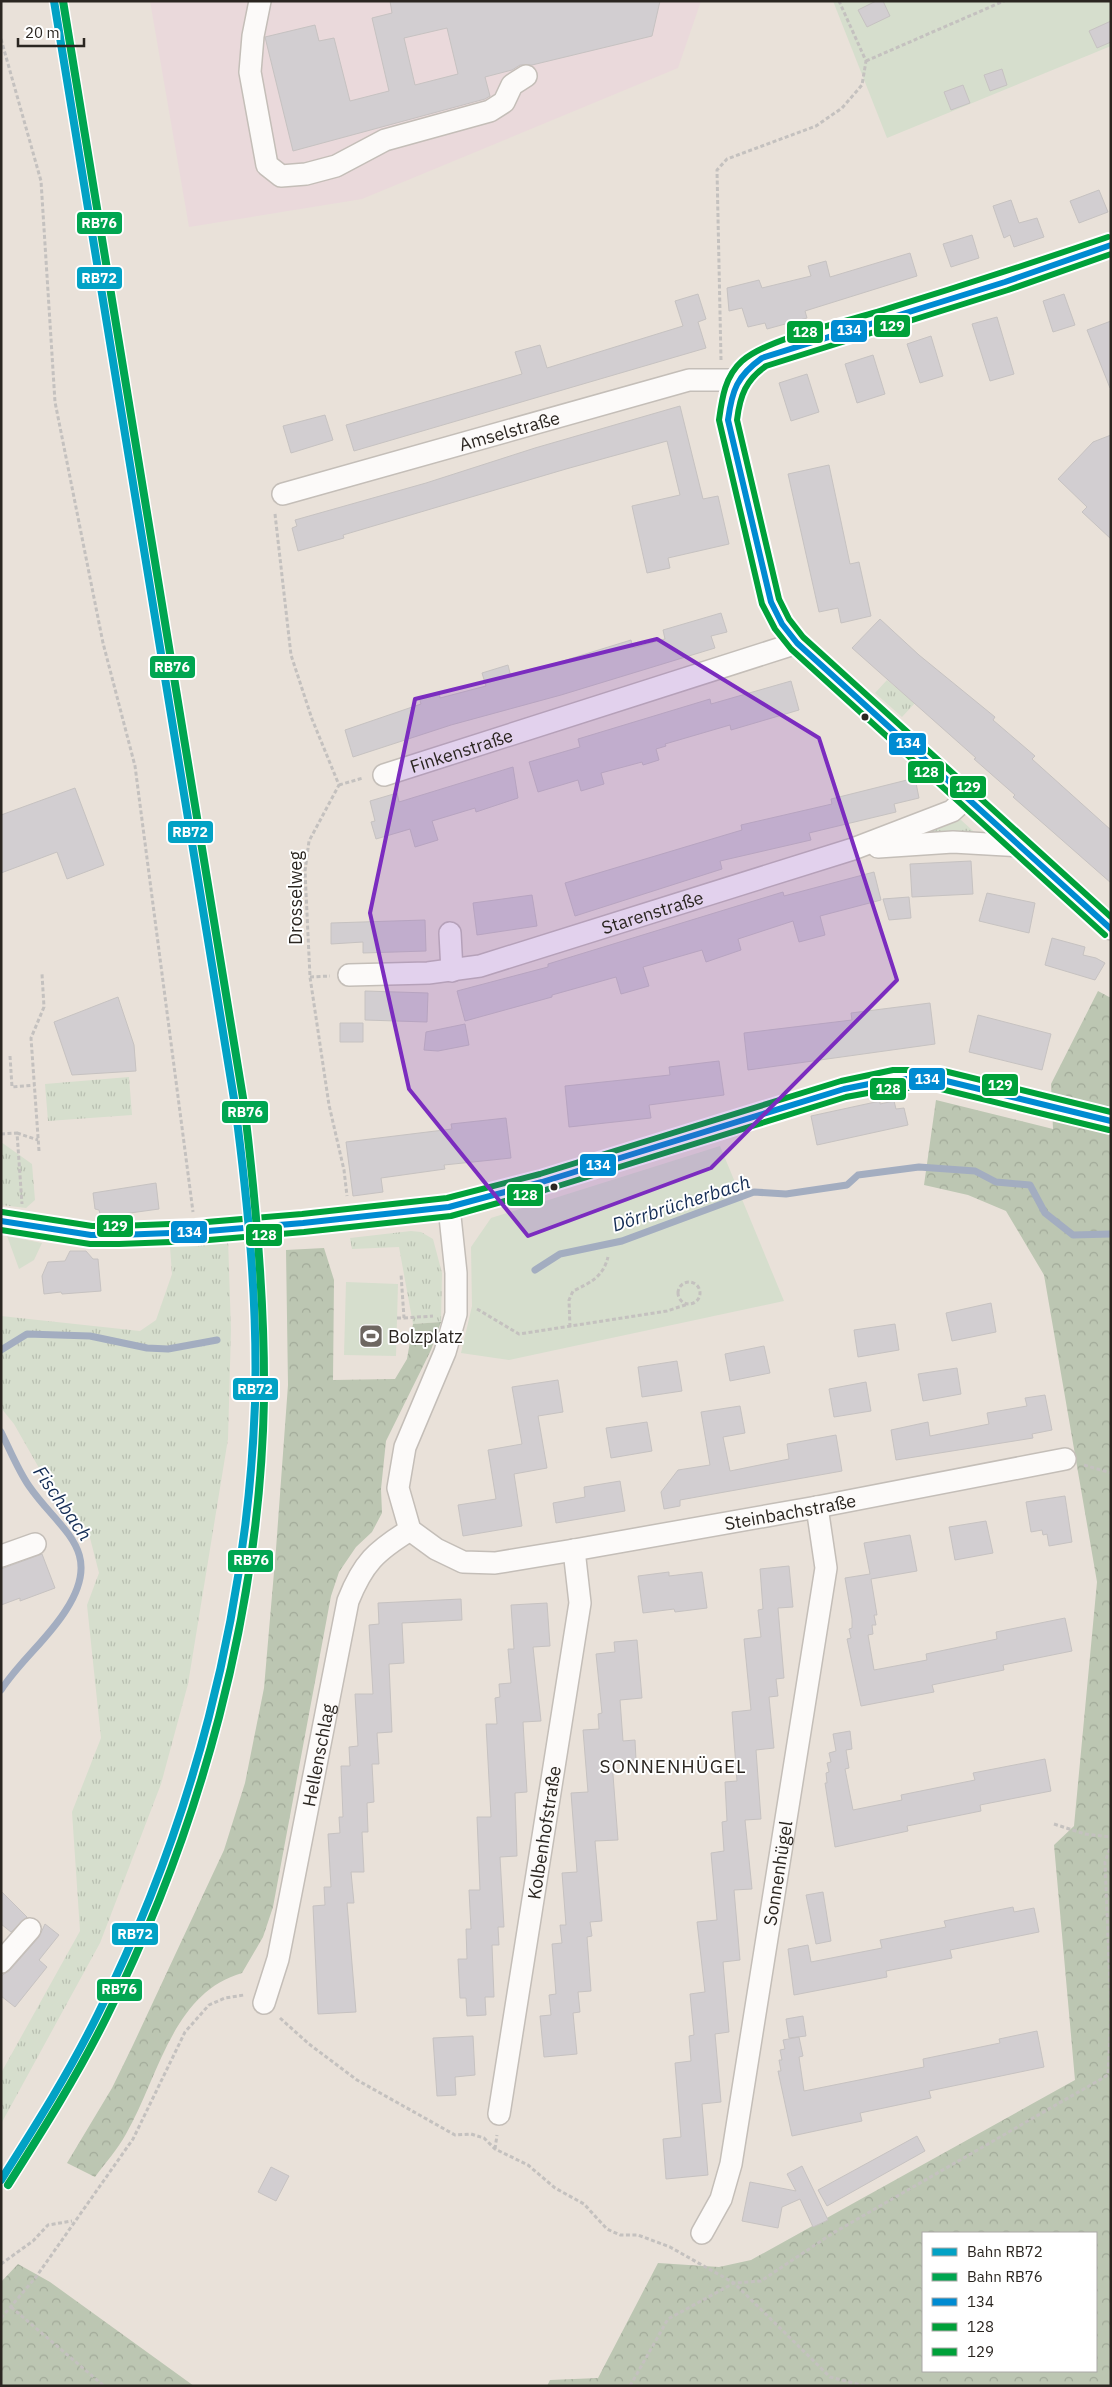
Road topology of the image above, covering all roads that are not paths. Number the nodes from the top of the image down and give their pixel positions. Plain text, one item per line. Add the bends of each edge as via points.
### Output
1 (260, 1) edge
2 (526, 76) dead end
3 (1111, 245) edge
4 (730, 380) junction
5 (283, 494) road end
6 (797, 643) junction
7 (374, 776) road end
8 (967, 797) junction
9 (1021, 846) junction
10 (853, 849) junction
11 (1111, 929) edge
12 (450, 933) dead end
13 (452, 971) junction
14 (349, 975) dead end
15 (1111, 1121) edge
16 (449, 1207) junction
17 (1, 1221) edge
18 (303, 1224) tunnel mouth
19 (228, 1230) tunnel mouth
20 (1065, 1459) road end
21 (817, 1507) junction
22 (410, 1530) junction
23 (36, 1544) dead end
24 (574, 1550) junction
25 (1, 1556) edge
26 (30, 1929) dead end
27 (1, 1962) edge
28 (264, 2003) road end
29 (499, 2114) dead end
30 (702, 2233) dead end

1 - 2 street via 250,72 268,165 282,176 336,166 385,140 490,111 504,102 512,85
3 - 4 street via 1005,282 793,346 762,358
4 - 5 street, Amselstraße via 689,380
4 - 6 street via 728,420 771,602
6 - 7 street, Finkenstraße
6 - 8 street
8 - 9 street
8 - 10 street, Starenstraße via 952,811
9 - 10 street, Starenstraße via 952,842
9 - 11 street
10 - 13 street, Starenstraße via 514,956
12 - 13 street
13 - 14 street, Starenstraße
15 - 16 street via 938,1078 894,1079 844,1089 542,1182
16 - 18 street
16 - 22 street via 456,1273 456,1314 405,1447 398,1488
17 - 19 street via 91,1235
20 - 21 street, Steinbachstraße
21 - 24 street, Steinbachstraße
21 - 30 street, Sonnenhügel via 826,1568 793,1782 732,2164 721,2199
22 - 24 street, Steinbachstraße via 436,1549 463,1562 495,1563
22 - 28 street, Hellenschlag via 370,1559 355,1582 348,1601 278,1959
23 - 25 street
24 - 29 street, Kolbenhofstraße via 580,1603
26 - 27 street

